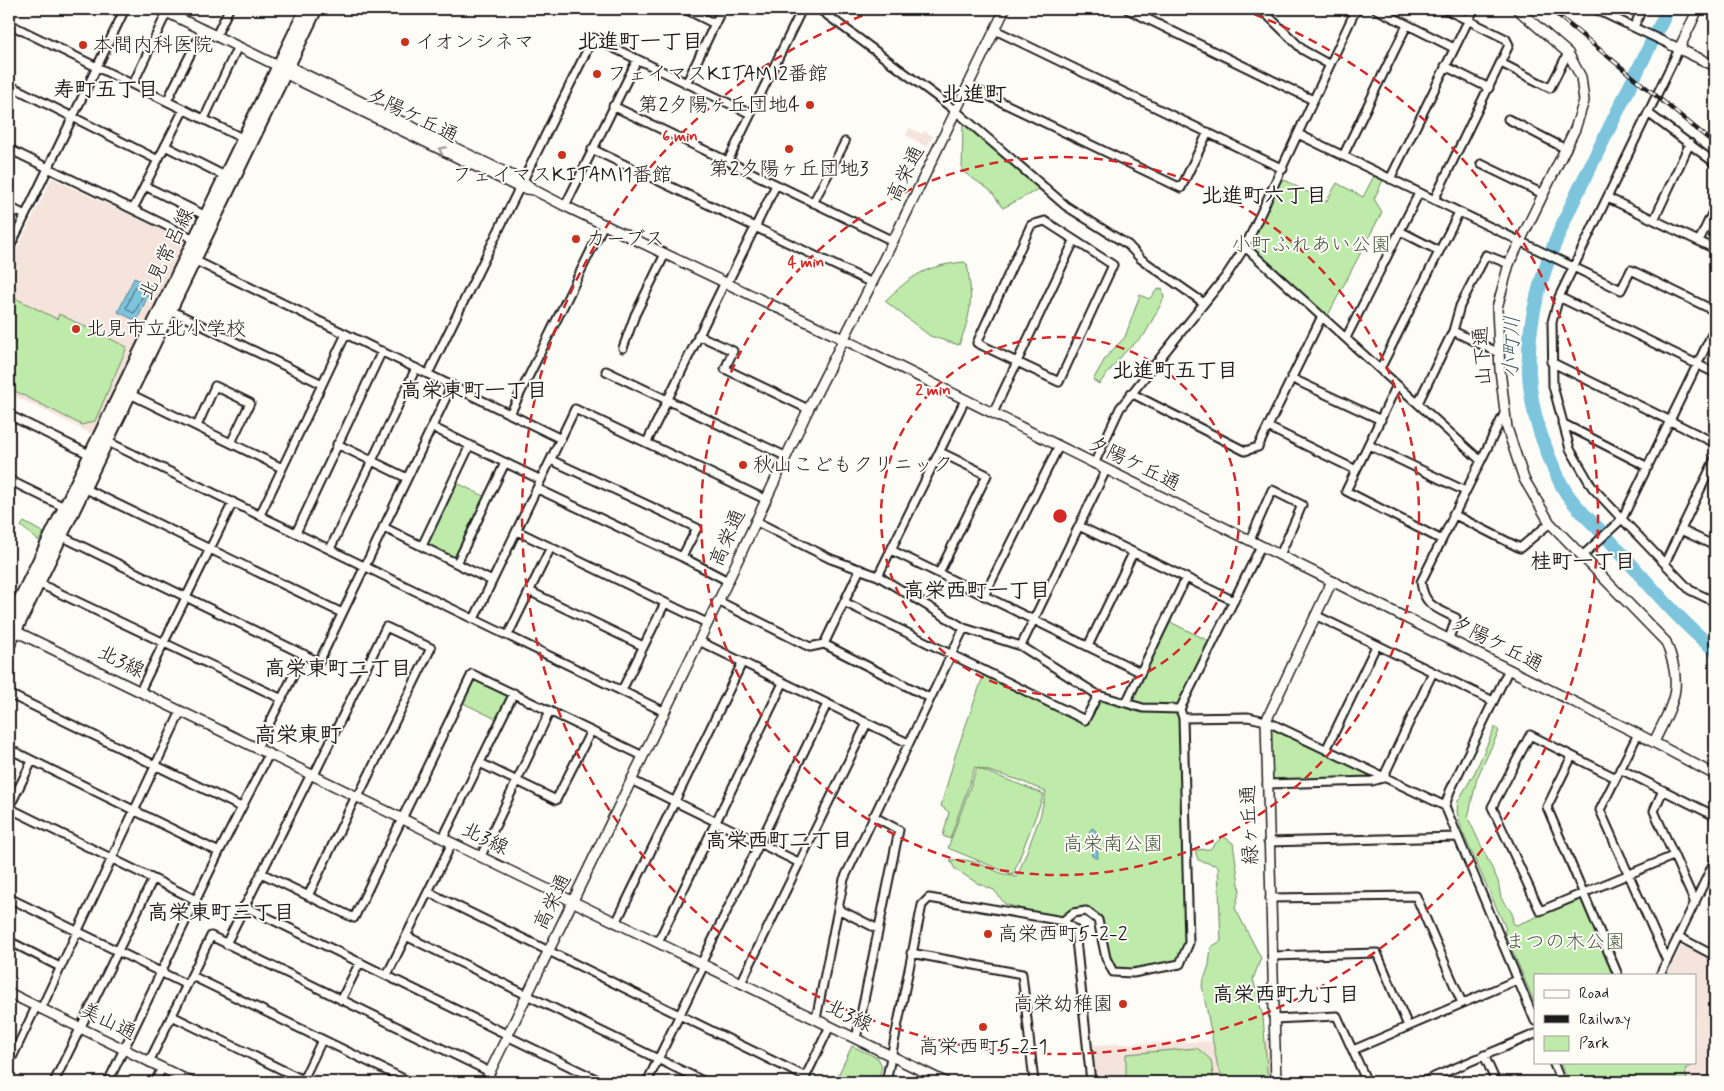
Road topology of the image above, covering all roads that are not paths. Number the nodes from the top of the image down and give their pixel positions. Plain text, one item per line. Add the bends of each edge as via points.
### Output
1 (124, 9) edge
2 (229, 9) edge
3 (306, 9) edge
4 (316, 9) edge
5 (685, 9) edge
6 (722, 9) edge
7 (802, 9) edge
8 (819, 9) edge
9 (1005, 9) edge
10 (1127, 9) edge
11 (1261, 9) edge
12 (1346, 9) edge
13 (1376, 9) edge
14 (1445, 9) edge
15 (1474, 9) edge
16 (1517, 9) edge
17 (1595, 9) edge
18 (1642, 9) edge
19 (1698, 9) edge
20 (164, 10) edge
21 (1136, 11) edge
22 (1356, 11) edge
23 (1469, 20) junction
24 (9, 24) edge
25 (715, 24) junction
26 (1407, 25) junction
27 (1635, 27) junction
28 (203, 29) junction
29 (995, 30) junction
30 (216, 36) junction
31 (238, 46) junction
32 (1675, 47) junction
33 (1454, 48) junction
34 (1568, 53) junction
35 (637, 60) junction
36 (1501, 63) junction
37 (1330, 65) junction
38 (98, 66) junction
39 (1445, 66) junction
40 (1715, 66) edge
41 (284, 68) junction
42 (133, 84) junction
43 (686, 84) junction
44 (9, 86) edge
45 (968, 86) junction
46 (1489, 88) junction
47 (1313, 100) junction
48 (167, 101) junction
49 (614, 106) junction
50 (184, 109) junction
51 (956, 111) junction
52 (1648, 113) junction
53 (751, 114) junction
54 (74, 116) junction
55 (204, 119) junction
56 (1508, 119) dead end
57 (1208, 132) junction
58 (1298, 134) junction
59 (247, 141) junction
60 (845, 142) dead end
61 (1690, 142) junction
62 (165, 146) junction
63 (9, 149) edge
64 (592, 149) junction
65 (1566, 149) junction
66 (1343, 156) junction
67 (158, 160) junction
68 (728, 161) junction
69 (1715, 163) edge
70 (1481, 164) dead end
71 (49, 168) junction
72 (1283, 169) junction
73 (230, 178) junction
74 (1390, 179) junction
75 (522, 184) junction
76 (776, 185) junction
77 (145, 186) junction
78 (1419, 193) junction
79 (1543, 194) junction
80 (1608, 198) junction
81 (1434, 200) junction
82 (813, 203) junction
83 (565, 206) junction
84 (1715, 206) edge
85 (9, 207) edge
86 (133, 209) junction
87 (1459, 212) junction
88 (26, 215) junction
89 (206, 216) junction
90 (1654, 220) junction
91 (604, 224) junction
92 (755, 226) junction
93 (1400, 231) junction
94 (1521, 240) junction
95 (199, 241) junction
96 (893, 241) junction
97 (1074, 241) junction
98 (1699, 241) junction
99 (1246, 247) junction
100 (9, 249) edge
101 (1715, 249) edge
102 (1440, 252) junction
103 (665, 254) junction
104 (194, 260) junction
105 (1509, 264) junction
106 (1573, 268) junction
107 (726, 283) junction
108 (872, 283) junction
109 (1559, 297) junction
110 (1204, 303) junction
111 (166, 308) junction
112 (1715, 311) edge
113 (1322, 316) junction
114 (1715, 328) edge
115 (1453, 331) junction
116 (346, 334) junction
117 (698, 335) junction
118 (1346, 338) junction
119 (843, 339) junction
120 (623, 348) dead end
121 (382, 351) junction
122 (1499, 353) junction
123 (1017, 362) junction
124 (1551, 362) junction
125 (1698, 365) junction
126 (416, 368) junction
127 (1380, 369) junction
128 (606, 371) dead end
129 (1715, 373) edge
130 (428, 374) junction
131 (1291, 378) junction
132 (322, 384) junction
133 (1397, 385) junction
134 (452, 386) junction
135 (126, 392) junction
136 (1131, 392) junction
137 (667, 399) junction
138 (965, 400) junction
139 (1418, 403) junction
140 (808, 409) junction
141 (1505, 412) junction
142 (993, 413) junction
143 (9, 414) edge
144 (510, 414) junction
145 (1381, 420) junction
146 (1672, 420) junction
147 (1562, 424) junction
148 (197, 426) junction
149 (432, 426) junction
150 (1268, 427) junction
151 (560, 439) junction
152 (103, 440) junction
153 (647, 442) junction
154 (231, 443) junction
155 (1715, 443) edge
156 (337, 444) junction
157 (470, 445) junction
158 (1369, 445) junction
159 (1059, 446) junction
160 (940, 452) junction
161 (785, 456) junction
162 (95, 457) junction
163 (1715, 459) edge
164 (551, 460) junction
165 (1480, 460) junction
166 (373, 461) junction
167 (505, 463) junction
168 (1094, 464) junction
169 (1648, 467) junction
170 (282, 468) junction
171 (1106, 470) junction
172 (1356, 470) junction
173 (407, 478) junction
174 (9, 480) edge
175 (541, 480) junction
176 (84, 488) junction
177 (538, 488) junction
178 (1465, 492) junction
179 (765, 499) junction
180 (233, 502) junction
181 (69, 510) junction
182 (1453, 514) junction
183 (260, 515) junction
184 (755, 521) junction
185 (1619, 522) junction
186 (1550, 524) junction
187 (1079, 526) junction
188 (383, 527) junction
189 (1682, 530) junction
190 (517, 531) junction
191 (296, 533) junction
192 (61, 536) junction
193 (1440, 539) junction
194 (1250, 540) junction
195 (422, 546) junction
196 (1261, 546) junction
197 (1715, 546) edge
198 (550, 547) junction
199 (209, 549) junction
200 (330, 549) junction
201 (891, 550) junction
202 (1132, 553) junction
203 (1280, 555) junction
204 (1582, 556) junction
205 (682, 557) junction
206 (456, 563) junction
207 (1665, 563) junction
208 (365, 566) junction
209 (860, 569) junction
210 (938, 574) junction
211 (878, 576) junction
212 (1186, 578) junction
213 (34, 581) junction
214 (492, 581) junction
215 (728, 581) junction
216 (1332, 581) junction
217 (529, 590) junction
218 (984, 596) junction
219 (185, 597) junction
220 (718, 601) junction
221 (1234, 601) junction
222 (844, 602) junction
223 (1715, 602) edge
224 (664, 603) junction
225 (342, 613) junction
226 (1315, 615) junction
227 (474, 619) junction
228 (1033, 619) junction
229 (707, 624) junction
230 (11, 627) edge
231 (964, 628) junction
232 (508, 635) junction
233 (1449, 639) junction
234 (699, 641) junction
235 (164, 642) junction
236 (9, 644) edge
237 (824, 644) junction
238 (643, 646) junction
239 (1021, 646) junction
240 (1088, 646) junction
241 (1376, 646) junction
242 (304, 654) junction
243 (951, 654) junction
244 (742, 663) junction
245 (1509, 669) junction
246 (1140, 672) junction
247 (1433, 672) junction
248 (783, 683) junction
249 (622, 690) junction
250 (140, 691) junction
251 (514, 693) junction
252 (9, 694) edge
253 (1098, 695) junction
254 (930, 698) junction
255 (282, 700) junction
256 (1493, 702) junction
257 (1126, 703) junction
258 (827, 704) junction
259 (1180, 709) junction
260 (181, 711) junction
261 (550, 711) junction
262 (664, 712) junction
263 (1182, 718) junction
264 (1266, 721) junction
265 (867, 723) junction
266 (591, 731) junction
267 (1638, 734) junction
268 (1654, 742) junction
269 (908, 744) junction
270 (257, 748) junction
271 (9, 749) edge
272 (1326, 750) junction
273 (269, 754) junction
274 (643, 756) junction
275 (1572, 756) junction
276 (32, 761) junction
277 (480, 763) junction
278 (155, 765) junction
279 (1620, 769) junction
280 (312, 775) junction
281 (1715, 775) edge
282 (1383, 778) junction
283 (1616, 778) junction
284 (631, 780) junction
285 (517, 781) junction
286 (1266, 784) junction
287 (1663, 790) junction
288 (357, 796) junction
289 (674, 802) junction
290 (1445, 806) junction
291 (241, 807) junction
292 (9, 808) edge
293 (134, 811) junction
294 (873, 816) junction
295 (1715, 816) edge
296 (403, 819) junction
297 (716, 822) junction
298 (1457, 837) junction
299 (448, 841) junction
300 (1268, 842) junction
301 (760, 843) junction
302 (219, 852) junction
303 (482, 856) junction
304 (1672, 856) junction
305 (112, 858) junction
306 (1715, 860) edge
307 (800, 863) junction
308 (261, 872) junction
309 (1629, 875) junction
310 (154, 879) junction
311 (428, 892) junction
312 (1584, 894) junction
313 (308, 896) junction
314 (9, 898) edge
315 (1270, 898) junction
316 (196, 900) junction
317 (572, 902) junction
318 (1695, 903) junction
319 (244, 906) junction
320 (838, 908) junction
321 (1063, 921) junction
322 (616, 923) junction
323 (878, 928) junction
324 (77, 932) junction
325 (406, 936) junction
326 (1679, 937) junction
327 (9, 941) edge
328 (658, 942) junction
329 (226, 944) junction
330 (548, 951) junction
331 (118, 952) junction
332 (912, 953) junction
333 (1272, 956) junction
334 (1715, 956) edge
335 (1667, 960) junction
336 (360, 962) junction
337 (703, 964) junction
338 (60, 966) junction
339 (161, 973) junction
340 (1618, 974) edge
341 (1660, 974) edge
342 (387, 975) junction
343 (192, 976) junction
344 (1517, 980) junction
345 (740, 983) junction
346 (187, 985) junction
347 (9, 994) edge
348 (527, 996) junction
349 (341, 1000) junction
350 (1462, 1003) junction
351 (39, 1008) junction
352 (172, 1016) junction
353 (680, 1016) junction
354 (1274, 1019) junction
355 (1534, 1019) edge
356 (816, 1020) junction
357 (830, 1026) junction
358 (1408, 1026) junction
359 (81, 1028) junction
360 (1534, 1034) edge
361 (507, 1035) junction
362 (856, 1038) junction
363 (322, 1040) junction
364 (124, 1050) junction
365 (1353, 1050) junction
366 (1484, 1055) junction
367 (892, 1056) junction
368 (658, 1060) junction
369 (149, 1062) junction
370 (9, 1064) edge
371 (1554, 1064) edge
372 (162, 1068) junction
373 (490, 1072) junction
374 (804, 1079) edge
375 (1433, 1080) edge
376 (54, 1082) edge
377 (108, 1082) edge
378 (155, 1082) edge
379 (191, 1082) edge
380 (304, 1082) edge
381 (410, 1082) edge
382 (485, 1082) edge
383 (602, 1082) edge
384 (647, 1082) edge
385 (704, 1082) edge
386 (886, 1082) edge
387 (945, 1082) edge
388 (1034, 1082) edge
389 (1091, 1082) edge
390 (1276, 1082) edge
391 (1367, 1082) edge
392 (1422, 1082) edge
393 (1496, 1082) edge
394 (1562, 1082) edge

1 - 38 street
2 - 30 street
3 - 41 main road, 北見常呂線
4 - 41 main road, 北見常呂線
5 - 25 street
6 - 25 street
7 - 53 street
8 - 51 street
9 - 29 street, 高栄通
10 - 21 street
11 - 37 street via 1303,50
12 - 22 street
13 - 26 street
14 - 23 street
15 - 23 street
16 - 34 street, 山下通
17 - 27 street
18 - 27 street
19 - 32 street
20 - 28 street, 夕陽ケ丘通
20 - 42 street
21 - 47 street
22 - 37 street
23 - 33 street
23 - 36 street via 1506,39 1509,45
24 - 38 street
25 - 43 street
26 - 33 street
26 - 66 street
27 - 32 street
28 - 30 street, 夕陽ケ丘通
28 - 48 street
29 - 45 street, 高栄通
29 - 57 street
30 - 31 street, 夕陽ケ丘通
31 - 41 street, 夕陽ケ丘通
31 - 55 street
32 - 40 street
32 - 52 street
33 - 39 street
34 - 36 street via 1550,88
34 - 65 street, 山下通 via 1581,77 1584,101
35 - 43 street
35 - 49 street
35 - 75 street via 593,38
36 - 46 street
37 - 47 street
38 - 42 street
38 - 54 street
39 - 46 street
39 - 74 street
41 - 59 main road, 北見常呂線
41 - 75 street, 夕陽ケ丘通
42 - 48 street
43 - 53 street
44 - 54 street
45 - 51 street, 高栄通
45 - 57 street via 1181,188
46 - 81 street
47 - 58 street
48 - 50 street
49 - 64 street
49 - 68 street
50 - 55 street
50 - 62 street
51 - 96 street, 高栄通
51 - 110 street via 1066,206 1128,245 1141,259
52 - 61 street
52 - 80 street
53 - 68 street
54 - 67 street
54 - 71 street
55 - 59 street
56 - 65 street
57 - 72 street
58 - 66 street
58 - 72 street
59 - 73 main road, 北見常呂線
60 - 82 street
61 - 69 street
61 - 90 street
62 - 67 street
62 - 73 street
63 - 71 street
64 - 83 street
64 - 92 street
65 - 79 street, 山下通
66 - 74 street
67 - 77 street
68 - 76 street
70 - 79 street
71 - 86 street
71 - 88 street
72 - 99 street
73 - 89 main road, 北見常呂線
73 - 95 main road, 北見常呂線
74 - 78 street
75 - 83 street, 夕陽ケ丘通
75 - 130 street
76 - 82 street
76 - 92 street
77 - 86 street
77 - 89 street
78 - 81 street
78 - 93 street
79 - 94 street, 山下通
80 - 90 street
80 - 106 street
81 - 87 street
82 - 96 street
83 - 91 street, 夕陽ケ丘通
84 - 98 street
85 - 88 street
86 - 95 street
87 - 94 street
87 - 102 street
88 - 100 street
89 - 95 main road, 北見常呂線
90 - 98 street
91 - 103 street, 夕陽ケ丘通
91 - 144 street
92 - 107 street
92 - 108 street
93 - 102 street
93 - 118 street
94 - 105 street, 山下通
94 - 106 street
95 - 104 main road, 北見常呂線
95 - 111 main road, 北見常呂線
96 - 108 street, 高栄通
97 - 123 street
97 - 123 street via 1113,265 1059,382
97 - 123 street via 1045,221 1031,225 977,343
98 - 101 street
99 - 110 street
99 - 113 street
102 - 127 street
103 - 107 street, 夕陽ケ丘通
103 - 120 street via 635,315
104 - 111 main road, 北見常呂線
104 - 116 street
105 - 115 street via 1486,255 1460,306
105 - 122 street, 山下通 via 1498,308
106 - 109 street
106 - 112 street via 1622,290 1631,270
107 - 117 street
107 - 119 street, 夕陽ケ丘通
108 - 119 street, 高栄通
109 - 124 street via 1552,322
109 - 125 street
110 - 136 street
111 - 132 street
111 - 135 main road, 北見常呂線
113 - 118 street
113 - 131 street
114 - 125 street
115 - 122 street
115 - 139 street
116 - 121 street
116 - 132 street
117 - 137 street
117 - 140 street via 733,351 725,369
118 - 127 street
119 - 138 street, 夕陽ケ丘通
119 - 140 street, 高栄通
121 - 126 street
121 - 156 street
122 - 141 street, 山下通
123 - 142 street
124 - 146 street
124 - 147 street
125 - 129 street
125 - 146 street
126 - 130 street
126 - 166 street
127 - 133 street
128 - 137 street
130 - 134 street
131 - 145 street
131 - 150 street
132 - 170 street
133 - 139 street
133 - 145 street
134 - 144 street
134 - 149 street
135 - 148 street
135 - 152 main road, 北見常呂線
136 - 150 street via 1245,451 1258,447
136 - 168 street
137 - 153 street
137 - 161 street
138 - 142 street, 夕陽ケ丘通
138 - 160 street
139 - 165 street
140 - 161 street, 高栄通
141 - 165 street
141 - 186 street, 山下通 via 1524,479
142 - 159 street, 夕陽ケ丘通
143 - 162 street
144 - 151 street
145 - 158 street
146 - 155 street
146 - 169 street
147 - 169 street
147 - 185 street via 1570,449 1592,488
148 - 154 street
148 - 154 street via 216,386 250,403
149 - 157 street
149 - 173 street
150 - 172 street
151 - 153 street via 574,409
151 - 164 street
152 - 162 main road, 北見常呂線
152 - 180 street
153 - 179 street
154 - 170 street
156 - 166 street
156 - 191 street
157 - 167 street
157 - 195 street
158 - 172 street
158 - 178 street
159 - 168 street, 夕陽ケ丘通
159 - 218 street
160 - 201 street
160 - 210 street via 987,475
161 - 179 street, 高栄通
162 - 176 main road, 北見常呂線
162 - 181 main road, 北見常呂線
163 - 189 street
164 - 175 street
164 - 205 street via 697,528
165 - 178 street
166 - 173 street
166 - 200 street
167 - 175 street
167 - 206 street
168 - 171 street, 夕陽ケ丘通
169 - 185 street
170 - 183 street
171 - 187 street
171 - 194 street, 夕陽ケ丘通
172 - 193 street via 1346,491
173 - 188 street
174 - 181 street
175 - 177 street
176 - 181 main road, 北見常呂線
176 - 199 street
177 - 190 street
177 - 205 street
178 - 182 street
179 - 184 street, 高栄通
180 - 183 street
180 - 199 street
181 - 192 main road, 北見常呂線
181 - 213 main road, 北見常呂線
182 - 186 street via 1520,548
182 - 193 street
183 - 191 street
184 - 209 street via 831,559
184 - 215 street, 高栄通
185 - 204 street
185 - 207 street
186 - 204 street, 山下通
187 - 202 street
187 - 228 street
188 - 195 street
188 - 208 street
189 - 197 street
189 - 207 street
190 - 198 street
190 - 214 street
191 - 200 street
192 - 213 main road, 北見常呂線
192 - 219 street
193 - 233 street via 1421,582 1428,603 1456,618
194 - 196 street, 夕陽ケ丘通
194 - 203 street via 1272,490 1302,504
195 - 206 street
196 - 203 street, 夕陽ケ丘通
196 - 221 street
198 - 217 street
198 - 224 street
199 - 219 street
199 - 225 street
200 - 208 street
201 - 210 street
201 - 211 street
202 - 212 street
202 - 240 street
203 - 216 street, 夕陽ケ丘通
204 - 268 street, 山下通 via 1666,642 1675,664 1677,681 1673,704
205 - 215 street
206 - 214 street
207 - 223 street via 1690,590
208 - 225 street
208 - 227 street
209 - 211 street
209 - 222 street
210 - 218 street
211 - 231 street
212 - 221 street
212 - 246 street
213 - 230 main road, 北見常呂線
213 - 235 street
214 - 227 street
215 - 220 street, 高栄通
216 - 226 street, 緑ヶ丘通
216 - 233 street, 夕陽ケ丘通
217 - 232 street
217 - 238 street
218 - 228 street
219 - 235 street
219 - 242 street
220 - 229 street, 高栄通
220 - 237 street via 810,647
221 - 259 street
222 - 237 street
222 - 243 street
224 - 229 street
224 - 238 street
225 - 242 street via 319,662
226 - 241 street
226 - 264 street, 緑ヶ丘通
227 - 232 street
228 - 239 street
228 - 240 street
229 - 234 street, 高栄通
230 - 236 main road, 北見常呂線
230 - 250 street, 北3線
231 - 239 street
231 - 243 street
232 - 249 street
233 - 245 street, 夕陽ケ丘通
234 - 244 street
234 - 262 street, 高栄通
235 - 250 street
235 - 255 street
237 - 254 street
238 - 249 street
239 - 253 street
240 - 246 street
241 - 247 street
241 - 272 street
242 - 255 street
243 - 253 street via 1085,720
243 - 254 street
244 - 248 street
244 - 289 street
245 - 256 street
245 - 267 street, 夕陽ケ丘通
246 - 257 street
247 - 256 street
247 - 282 street
248 - 258 street
248 - 297 street
249 - 262 street
250 - 260 street, 北3線
251 - 261 street
251 - 277 street
251 - 296 street via 472,674
252 - 278 street
253 - 257 street
254 - 269 street
255 - 270 street
256 - 290 street
257 - 259 street via 1143,708
258 - 265 street
258 - 301 street
259 - 263 street
260 - 270 street, 北3線
260 - 278 street
261 - 266 street
261 - 285 street
262 - 274 street, 高栄通
263 - 264 street via 1248,717
263 - 321 street via 1189,943 1180,964 1133,973 1113,972 1106,958 1098,920 1086,911 1073,913
264 - 272 street
264 - 286 street, 緑ヶ丘通
265 - 269 street
265 - 307 street
266 - 274 street
266 - 285 street via 556,800
267 - 268 street, 夕陽ケ丘通
267 - 279 street
268 - 281 street, 夕陽ケ丘通
269 - 294 street
270 - 273 street, 北3線
271 - 276 street
272 - 282 street
273 - 280 street, 北3線
273 - 291 street
274 - 284 street, 高栄通
275 - 283 street
275 - 312 street via 1547,807
275 - 312 street via 1530,735 1492,807 1540,911
276 - 292 street
276 - 293 street
277 - 285 street
277 - 299 street
278 - 291 street
278 - 293 street
279 - 283 street
279 - 287 street
280 - 288 street, 北3線
280 - 288 street via 386,627 431,648
280 - 308 street
282 - 286 street via 1372,782
282 - 290 street
283 - 309 street via 1600,810
284 - 289 street
284 - 317 street, 高栄通
285 - 303 street
286 - 300 street, 緑ヶ丘通
287 - 295 street
287 - 304 street via 1654,810
288 - 296 street, 北3線
288 - 313 street
289 - 297 street
289 - 322 street
290 - 298 street
291 - 302 street
292 - 305 street
293 - 302 street
293 - 305 street
294 - 320 street via 844,879
294 - 323 street via 899,830
296 - 299 street, 北3線
296 - 313 street via 354,918
297 - 301 street
297 - 328 street
298 - 300 street
298 - 344 street
299 - 303 street, 北3線
299 - 311 street
300 - 315 street, 緑ヶ丘通
301 - 307 street
301 - 337 street
302 - 316 street
303 - 317 street, 北3線
304 - 309 street
304 - 318 street
305 - 310 street
305 - 324 street
306 - 318 street
307 - 345 street
308 - 313 street
308 - 319 street
309 - 312 street
309 - 335 street
310 - 316 street
310 - 331 street
311 - 325 street
311 - 330 street
312 - 340 street
314 - 324 street
315 - 333 street, 緑ヶ丘通
315 - 350 street via 1416,896
316 - 339 street
317 - 322 street, 北3線
317 - 330 street, 高栄通
318 - 326 street
319 - 329 street
319 - 336 street
320 - 323 street
320 - 356 street
321 - 332 street via 929,898 922,905
321 - 389 street via 1075,930
322 - 328 street, 北3線
323 - 362 street
324 - 331 street
324 - 338 street
325 - 342 street
325 - 348 street
326 - 334 street
326 - 335 street
327 - 338 street
328 - 337 street, 北3線
329 - 343 street via 211,936
329 - 349 street
330 - 348 street, 高栄通
330 - 353 street
331 - 339 street
331 - 359 street
332 - 367 street
332 - 388 street via 1022,974
333 - 354 street, 緑ヶ丘通
333 - 358 street via 1377,953
335 - 341 street
336 - 342 street
336 - 349 street
337 - 345 street, 北3線
337 - 353 street
338 - 351 street
339 - 346 street
339 - 364 street
342 - 361 street
343 - 346 street
343 - 363 street
344 - 350 street
344 - 355 street
345 - 356 street, 北3線
346 - 352 street
347 - 351 street, 美山通
348 - 361 street, 高栄通
348 - 368 street
349 - 373 street
350 - 358 street
351 - 359 street, 美山通
351 - 370 street
352 - 369 street
352 - 380 street
353 - 368 street
353 - 374 street
354 - 365 street via 1337,1016
354 - 390 street, 緑ヶ丘通
356 - 357 street, 北3線
357 - 362 street, 北3線
357 - 374 street
358 - 365 street
359 - 364 street, 美山通
359 - 376 street
360 - 366 street
361 - 373 street, 高栄通
361 - 383 street
362 - 367 street, 北3線
363 - 380 street
363 - 381 street
364 - 369 street, 美山通
364 - 377 street
365 - 391 street
366 - 375 street
366 - 393 street
367 - 386 street
367 - 387 street, 北3線
368 - 384 street
368 - 385 street
369 - 372 street, 美山通
371 - 394 street
372 - 378 street
372 - 379 street, 美山通
373 - 382 street, 高栄通
375 - 392 street

